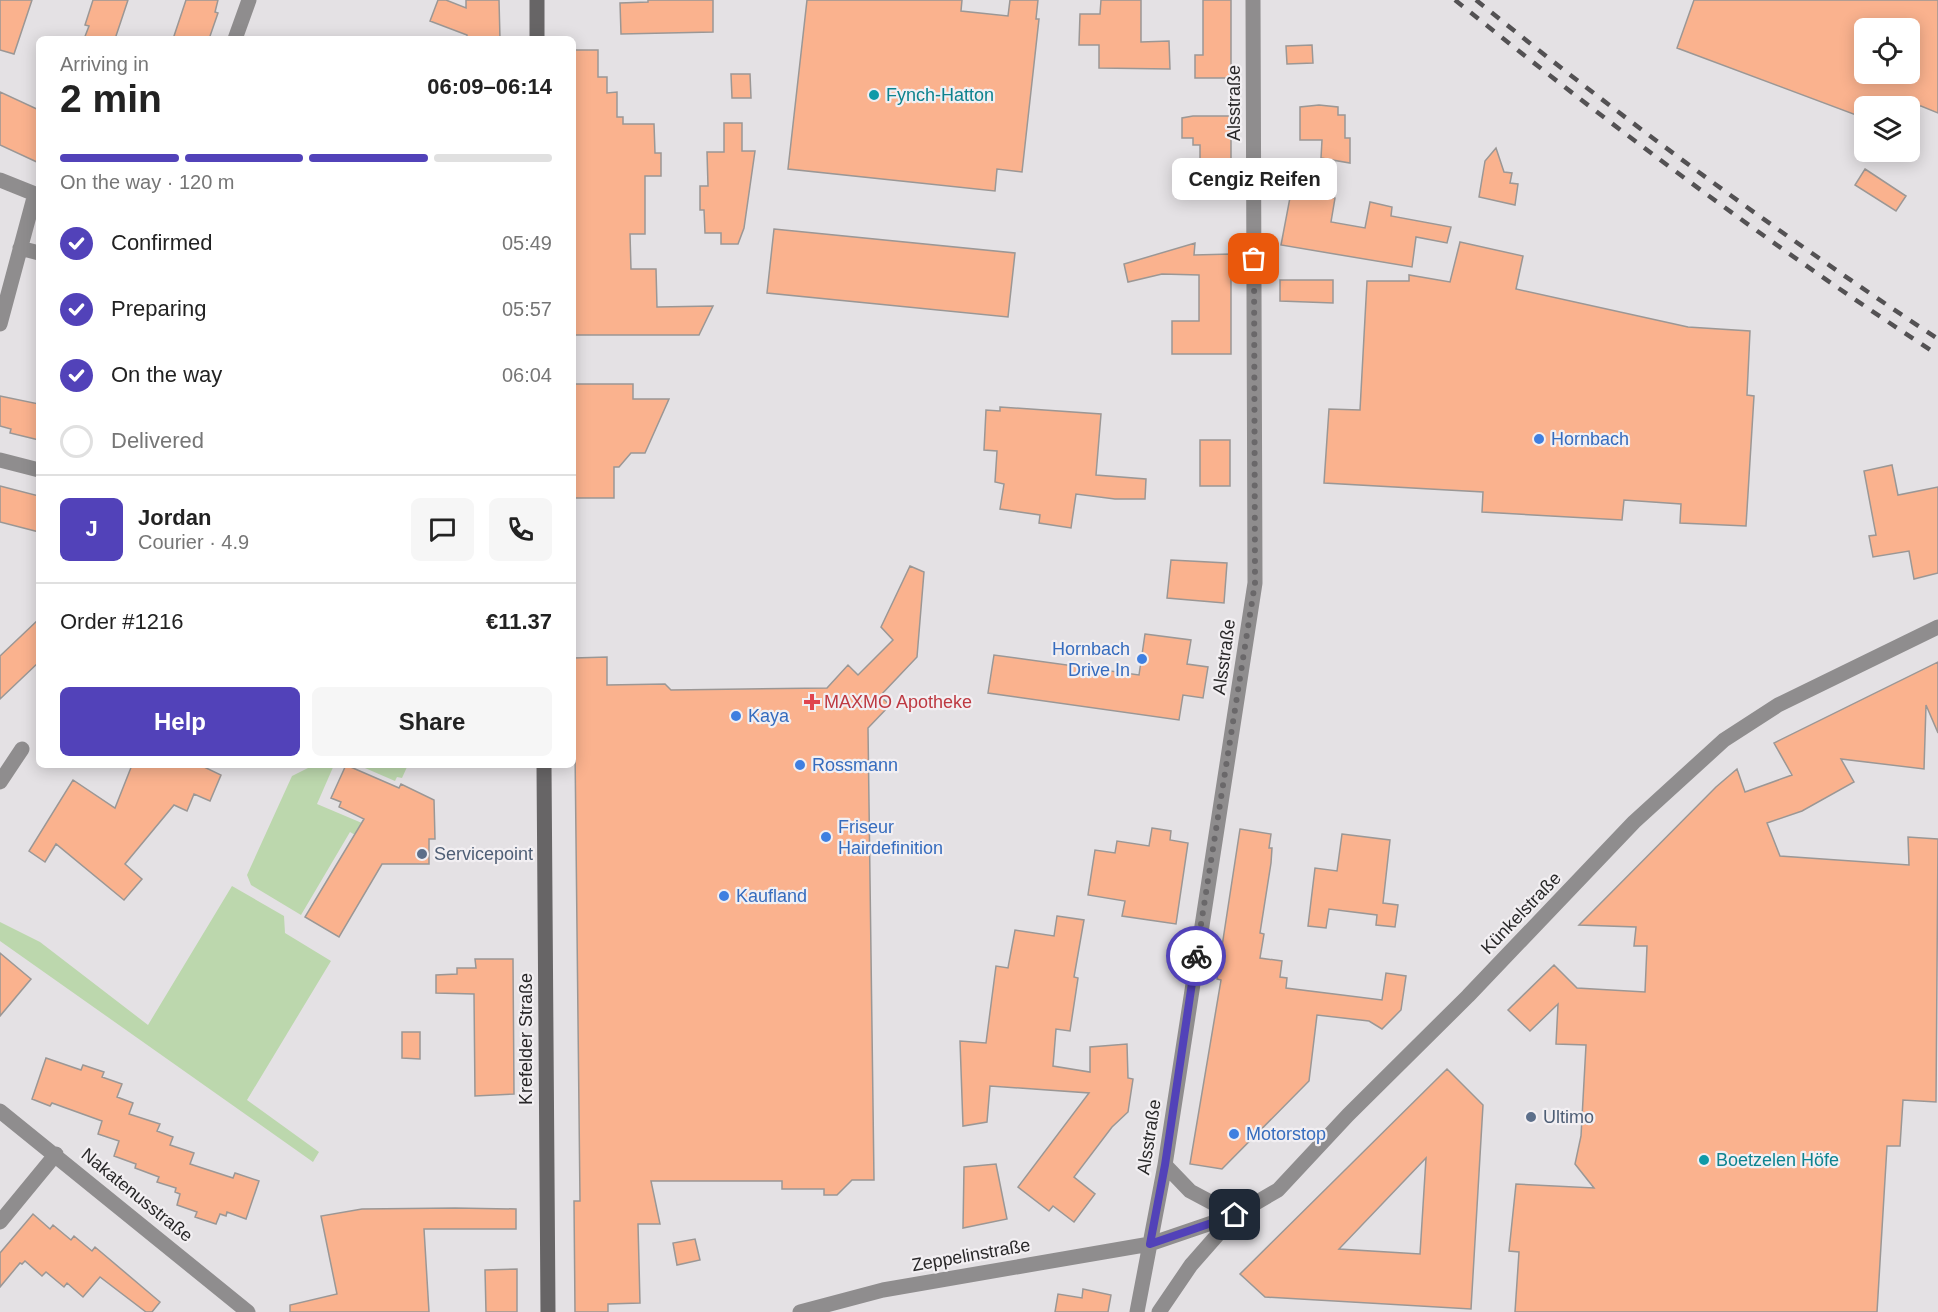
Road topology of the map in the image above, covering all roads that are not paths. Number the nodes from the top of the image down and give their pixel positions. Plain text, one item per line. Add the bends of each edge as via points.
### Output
1 (249, 0) edge
2 (537, 0) edge
3 (1253, 0) edge
4 (236, 36) edge
5 (537, 36) edge
6 (0, 180) edge
7 (20, 248) junction
8 (36, 253) edge
9 (0, 324) edge
10 (0, 460) edge
11 (36, 469) edge
12 (1938, 627) edge
13 (22, 749) dead end
14 (544, 768) edge
15 (0, 782) edge
16 (0, 1111) edge
17 (56, 1155) junction
18 (1165, 1165) junction
19 (1235, 1215) junction
20 (0, 1222) edge
21 (1150, 1244) junction
22 (248, 1312) edge
23 (548, 1312) edge
24 (800, 1312) edge
25 (1137, 1312) edge
26 (1160, 1312) edge

1 - 4 street
2 - 5 main road
3 - 18 street, Alsstraße via 1255,583
6 - 7 street via 35,194
7 - 8 street
7 - 9 street
10 - 11 street
12 - 19 street, Künkelstraße via 1778,705 1724,740 1634,822 1278,1190
13 - 15 street
14 - 23 main road, Krefelder Straße
16 - 17 street, Nakatenusstraße
17 - 20 street
17 - 22 street, Nakatenusstraße
18 - 19 street via 1190,1191
18 - 21 street, Alsstraße
19 - 21 street, Künkelstraße
19 - 26 street via 1191,1265
21 - 24 street, Zeppelinstraße via 883,1290
21 - 25 street, Alsstraße

